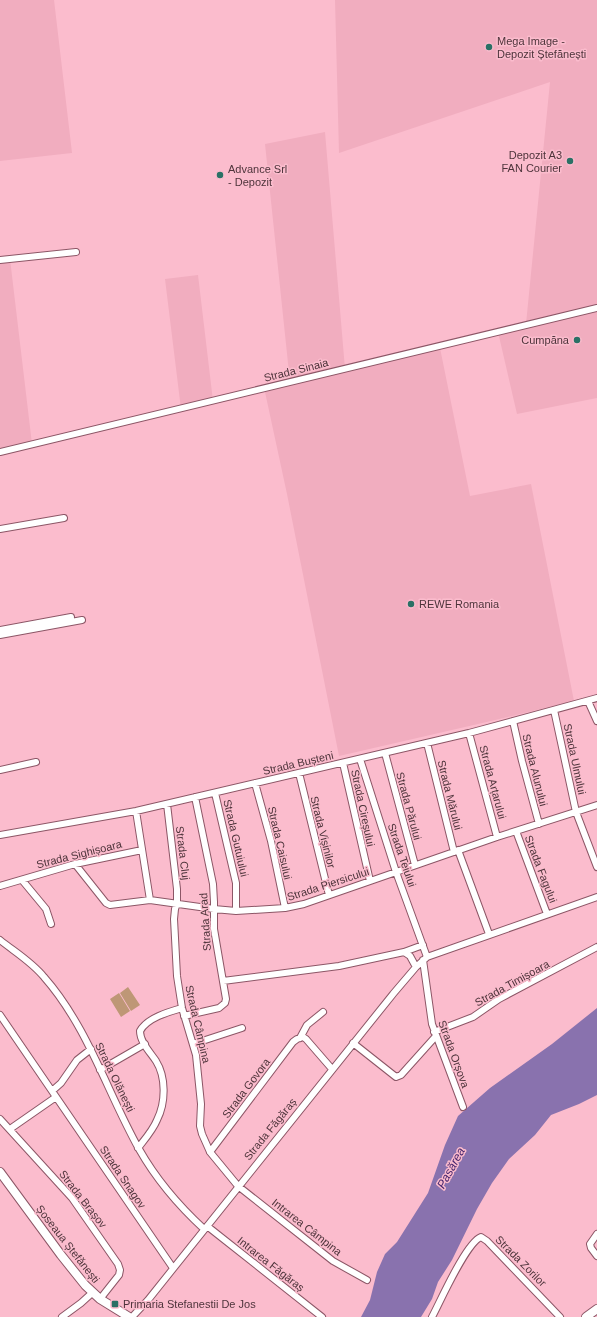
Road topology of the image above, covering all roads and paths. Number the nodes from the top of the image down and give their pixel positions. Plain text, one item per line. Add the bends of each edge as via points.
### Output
1 (76, 252) dead end
2 (0, 260) edge
3 (597, 308) edge
4 (0, 452) edge
5 (64, 518) dead end
6 (0, 529) edge
7 (71, 617) dead end
8 (82, 620) dead end
9 (0, 630) edge
10 (0, 635) edge
11 (597, 698) edge
12 (588, 701) junction
13 (554, 710) junction
14 (513, 721) junction
15 (597, 721) edge
16 (469, 733) junction
17 (427, 743) junction
18 (385, 752) junction
19 (360, 759) junction
20 (36, 762) dead end
21 (343, 763) junction
22 (0, 770) edge
23 (299, 773) junction
24 (255, 783) junction
25 (215, 793) junction
26 (195, 797) junction
27 (167, 804) junction
28 (597, 805) edge
29 (136, 812) junction
30 (576, 812) junction
31 (539, 824) junction
32 (516, 831) junction
33 (0, 835) edge
34 (497, 837) junction
35 (142, 850) junction
36 (456, 851) junction
37 (74, 864) junction
38 (415, 865) junction
39 (597, 867) edge
40 (396, 872) junction
41 (22, 880) junction
42 (370, 881) junction
43 (0, 886) edge
44 (329, 895) junction
45 (597, 896) edge
46 (150, 900) junction
47 (177, 903) junction
48 (285, 908) junction
49 (214, 909) junction
50 (236, 911) junction
51 (547, 914) junction
52 (51, 924) dead end
53 (489, 934) junction
54 (0, 940) edge
55 (423, 945) junction
56 (597, 947) edge
57 (404, 952) junction
58 (425, 958) junction
59 (416, 967) junction
60 (223, 981) junction
61 (182, 1008) junction
62 (323, 1012) dead end
63 (0, 1015) edge
64 (184, 1016) junction
65 (242, 1028) dead end
66 (435, 1034) junction
67 (300, 1038) junction
68 (353, 1043) junction
69 (145, 1044) junction
70 (193, 1044) junction
71 (90, 1049) junction
72 (332, 1069) junction
73 (100, 1070) junction
74 (54, 1094) junction
75 (463, 1107) dead end
76 (0, 1119) edge
77 (10, 1129) junction
78 (138, 1148) junction
79 (210, 1152) junction
80 (0, 1172) edge
81 (238, 1186) junction
82 (205, 1228) junction
83 (597, 1234) edge
84 (597, 1256) edge
85 (173, 1268) junction
86 (367, 1280) dead end
87 (92, 1293) junction
88 (100, 1299) junction
89 (597, 1309) edge
90 (62, 1317) edge
91 (131, 1317) edge
92 (322, 1317) edge
93 (432, 1317) edge
94 (560, 1317) edge
95 (586, 1317) edge

1 - 2 street
3 - 4 street, Strada Sinaia
5 - 6 street
7 - 9 street
8 - 10 street
11 - 12 street, Strada Bușteni
12 - 13 street, Strada Bușteni
12 - 15 street
13 - 14 street, Strada Bușteni
13 - 30 street, Strada Ulmului
14 - 16 street, Strada Bușteni
14 - 31 street, Strada Alunului
16 - 17 street, Strada Bușteni
16 - 34 street, Strada Arțarului
17 - 18 street, Strada Bușteni
17 - 36 street, Strada Mărului
18 - 19 street, Strada Bușteni
18 - 38 street, Strada Părului
19 - 21 street, Strada Bușteni
19 - 40 street, Strada Teiului
20 - 22 street
21 - 23 street, Strada Bușteni
21 - 42 street, Strada Cireșului
23 - 24 street, Strada Bușteni
23 - 44 street, Strada Vișinilor
24 - 25 street, Strada Bușteni
24 - 48 street, Strada Caisului via 271,841
25 - 26 street, Strada Bușteni
25 - 50 street, Strada Gutuiului via 236,883
26 - 27 street, Strada Bușteni
26 - 49 street, Strada Arad via 212,884
27 - 29 street, Strada Bușteni
27 - 47 street, Strada Cluj via 177,882
28 - 30 street, Strada Piersicului
29 - 33 street, Strada Bușteni
29 - 35 street
30 - 31 street, Strada Piersicului
30 - 39 street, Strada Ulmului
31 - 32 street, Strada Piersicului
32 - 34 street, Strada Piersicului
32 - 51 street, Strada Fagului
34 - 36 street, Strada Piersicului
35 - 37 street, Strada Sighișoara
35 - 46 street
36 - 38 street, Strada Piersicului
36 - 53 street, Strada Mărului
37 - 41 street, Strada Sighișoara
37 - 46 street, Strada Piersicului via 108,904
38 - 40 street, Strada Piersicului
40 - 42 street, Strada Piersicului
40 - 55 street, Strada Teiului
41 - 43 street, Strada Sighișoara
41 - 52 street via 46,909
42 - 44 street, Strada Piersicului
44 - 48 street, Strada Piersicului via 299,906
45 - 51 street
46 - 47 street, Strada Piersicului
47 - 49 street, Strada Piersicului
47 - 61 street, Strada Câmpina via 174,919 177,976
48 - 50 street, Strada Piersicului
49 - 50 street, Strada Piersicului
49 - 60 street, Strada Arad via 214,929
51 - 53 street
53 - 58 street
54 - 71 street, Strada Olănești via 45,978 75,1020
55 - 57 street
55 - 58 street, Strada Teiului
56 - 66 street, Strada Timișoara via 500,999 473,1017
57 - 59 street via 410,956
57 - 60 street via 339,966
58 - 59 street, Strada Făgăraș
58 - 66 street, Strada Orșova via 430,1015
59 - 68 street, Strada Făgăraș
60 - 64 street, Strada Arad via 226,999 223,1006
61 - 64 street, Strada Câmpina
61 - 69 street via 148,1022 141,1029 140,1035
62 - 67 street, Strada Govora via 307,1026
63 - 74 street, Strada Snagov
64 - 70 street, Strada Câmpina
65 - 70 street
66 - 68 street, Strada Timișoara via 401,1075 396,1077
66 - 75 street, Strada Orșova
67 - 72 street via 306,1039
67 - 79 street, Strada Govora via 293,1042
68 - 72 street, Strada Făgăraș
69 - 73 street
69 - 78 street via 162,1072 162,1105 158,1119
70 - 79 street, Strada Câmpina via 199,1077 200,1126
71 - 73 street, Strada Olănești
71 - 74 street via 77,1060
72 - 81 street, Strada Făgăraș
73 - 78 street, Strada Olănești
74 - 77 street
74 - 85 street, Strada Snagov
76 - 77 street, Strada Brașov
77 - 88 street, Strada Brașov via 78,1205 118,1264 119,1275
78 - 82 street, Strada Olănești via 168,1191
79 - 81 street, Strada Câmpina
80 - 87 main road, Șoseaua Ștefănești
81 - 82 street, Strada Făgăraș
81 - 86 street, Intrarea Câmpina via 333,1261
82 - 85 street, Strada Făgăraș
82 - 92 street, Intrarea Făgăraș
83 - 84 street via 590,1244
85 - 91 street, Strada Făgăraș
87 - 88 main road, Șoseaua Ștefănești
87 - 90 street
88 - 91 main road, Șoseaua Ștefănești
89 - 95 main road
93 - 94 street, Strada Zorilor via 457,1269 474,1242 481,1237

